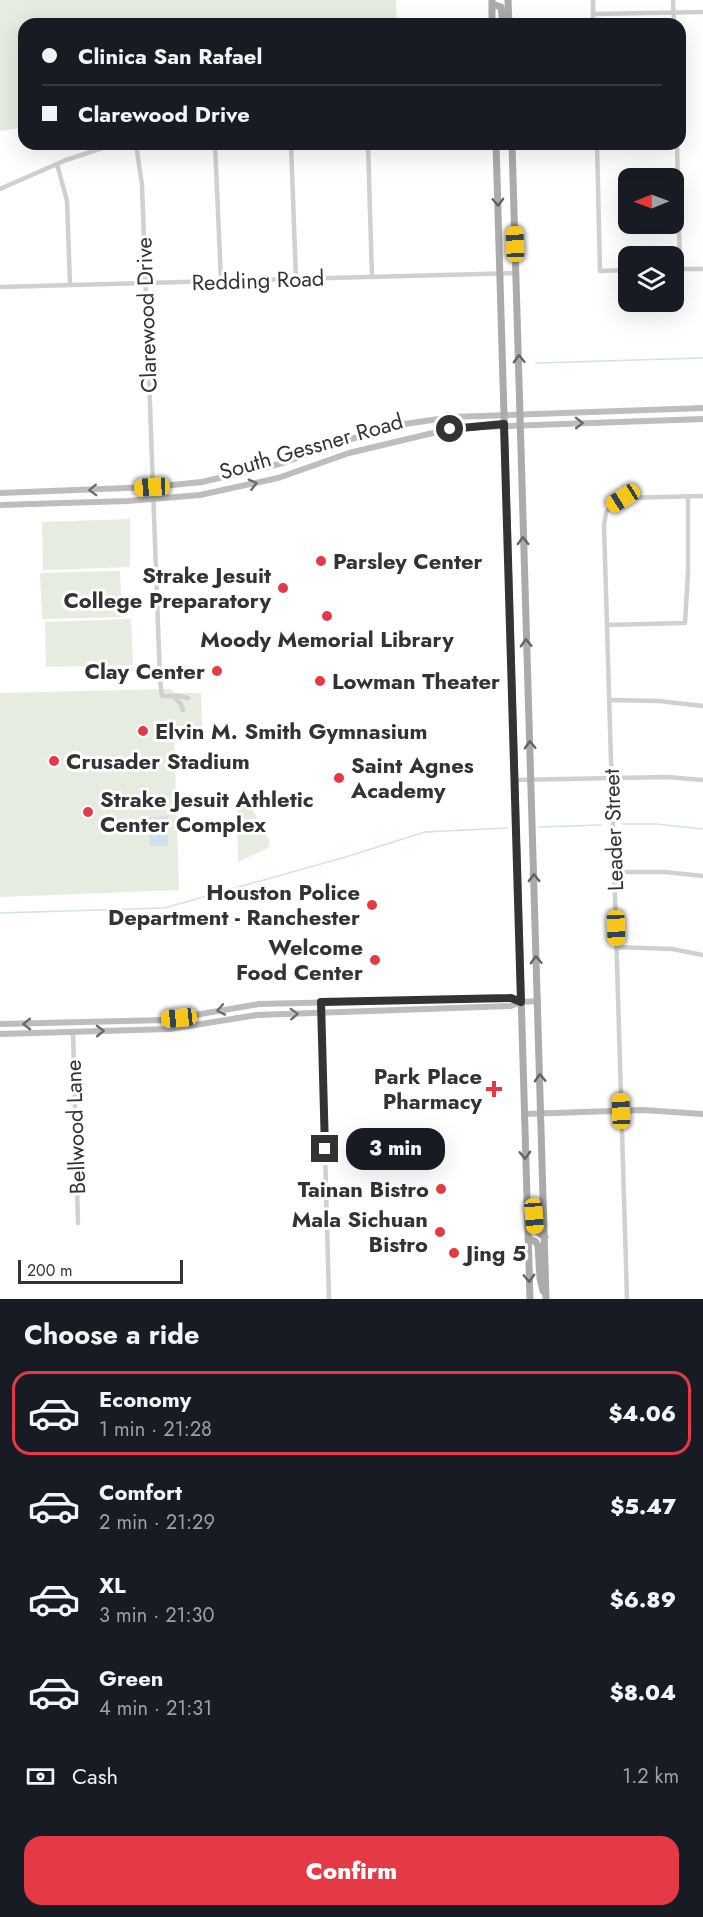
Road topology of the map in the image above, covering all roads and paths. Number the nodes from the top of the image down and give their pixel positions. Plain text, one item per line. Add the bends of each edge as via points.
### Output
1 (508, 0) edge
2 (593, 0) edge
3 (673, 0) edge
4 (492, 2) edge
5 (703, 12) edge
6 (674, 13) junction
7 (593, 15) junction
8 (492, 18) edge
9 (502, 18) edge
10 (509, 18) edge
11 (593, 18) edge
12 (674, 18) edge
13 (98, 150) edge
14 (137, 150) edge
15 (215, 150) edge
16 (291, 150) edge
17 (368, 150) edge
18 (496, 150) edge
19 (512, 150) edge
20 (597, 150) edge
21 (677, 150) edge
22 (57, 164) junction
23 (0, 189) edge
24 (677, 246) edge
25 (684, 269) edge
26 (703, 269) edge
27 (618, 270) edge
28 (500, 273) junction
29 (516, 273) junction
30 (372, 277) junction
31 (296, 279) junction
32 (221, 281) junction
33 (145, 283) junction
34 (70, 285) junction
35 (0, 287) edge
36 (703, 408) edge
37 (632, 410) junction
38 (504, 414) junction
39 (520, 414) junction
40 (703, 419) edge
41 (632, 422) junction
42 (405, 424) junction
43 (504, 424) junction
44 (520, 424) junction
45 (408, 437) junction
46 (152, 487) junction
47 (67, 491) junction
48 (0, 493) edge
49 (688, 496) junction
50 (703, 496) edge
51 (153, 499) junction
52 (67, 503) junction
53 (0, 505) edge
54 (508, 574) junction
55 (524, 574) junction
56 (607, 625) junction
57 (512, 680) junction
58 (528, 680) junction
59 (173, 696) junction
60 (188, 698) dead end
61 (609, 700) junction
62 (703, 706) edge
63 (183, 710) dead end
64 (611, 777) junction
65 (514, 780) junction
66 (531, 780) junction
67 (703, 780) edge
68 (614, 872) junction
69 (703, 876) edge
70 (616, 947) junction
71 (703, 955) edge
72 (423, 999) junction
73 (465, 999) junction
74 (538, 1001) junction
75 (321, 1002) junction
76 (521, 1002) junction
77 (242, 1006) junction
78 (465, 1008) junction
79 (423, 1010) junction
80 (321, 1013) junction
81 (244, 1016) junction
82 (147, 1020) junction
83 (50, 1023) junction
84 (0, 1024) edge
85 (147, 1030) junction
86 (73, 1031) junction
87 (51, 1032) junction
88 (0, 1034) edge
89 (621, 1111) junction
90 (542, 1113) junction
91 (524, 1114) junction
92 (703, 1114) edge
93 (527, 1200) junction
94 (78, 1223) dead end
95 (545, 1237) junction
96 (528, 1239) junction
97 (329, 1299) edge
98 (530, 1299) edge
99 (546, 1299) edge
100 (627, 1299) edge

1 - 10 main road
2 - 7 street
3 - 6 street
4 - 8 main road
4 - 9 main road via 501,7
5 - 6 street
6 - 7 street
6 - 12 street
7 - 11 street
13 - 22 street
14 - 33 street, Clarewood Drive
15 - 32 street
16 - 31 street
17 - 30 street
18 -> 28 main road
19 - 29 main road
20 - 27 street via 600,271
21 - 24 street
22 - 23 street
22 - 34 street via 68,210
25 - 26 street
28 - 29 street, Redding Road
28 - 30 street, Redding Road
28 - 38 main road
39 -> 29 main road
30 - 31 street, Redding Road
31 - 32 street, Redding Road
32 - 33 street, Redding Road
33 - 34 street, Redding Road
33 - 46 street, Clarewood Drive
34 - 35 street, Redding Road
36 - 37 main road, South Gessner Road
37 - 39 main road, South Gessner Road
37 - 41 main road
38 - 39 main road, South Gessner Road
38 - 42 main road, South Gessner Road
38 - 43 main road
39 - 44 main road
40 - 41 main road, South Gessner Road
44 -> 41 main road, South Gessner Road
42 - 45 main road
42 - 46 main road, South Gessner Road via 238,475
43 - 44 main road, South Gessner Road
43 - 45 main road, South Gessner Road
43 - 54 main road
55 -> 44 main road
51 -> 45 main road, South Gessner Road via 200,495 259,482
46 -> 47 main road, South Gessner Road
46 - 51 street, Clarewood Drive
47 - 48 main road, South Gessner Road
47 - 52 main road
49 - 50 street
49 - 56 street, Leader Street via 623,498 606,513
49 - 56 street via 685,623
51 - 52 main road, South Gessner Road
51 - 59 street, Clarewood Drive via 160,680 162,696
52 - 53 main road, South Gessner Road
54 - 55 main road
54 - 57 main road
58 -> 55 main road
56 - 61 street, Leader Street
57 - 58 main road
57 - 65 main road
66 -> 58 main road
59 - 60 street
59 - 63 street
61 - 62 street via 658,700
61 - 64 street, Leader Street
64 - 66 street
64 - 67 street
64 - 68 street, Leader Street
65 - 66 street
65 - 76 main road
74 -> 66 main road
68 - 69 street
68 - 70 street, Leader Street
70 - 71 street via 672,949
70 - 89 street, Leader Street
72 - 73 main road
72 - 75 main road
72 - 79 main road
73 - 76 main road via 512,998
73 - 78 main road
74 - 76 main road
90 -> 74 main road
75 - 77 main road
75 - 80 street
76 - 78 main road via 513,1006
76 - 91 main road
77 - 81 main road
77 -> 82 main road via 191,1017
78 - 79 main road
79 - 80 main road
81 -> 80 main road
80 - 97 street
81 - 85 main road
82 - 83 main road
82 - 85 main road
83 -> 84 main road
83 - 87 main road
86 -> 85 main road
86 - 87 main road
86 - 94 street, Bellwood Lane
87 - 88 main road
89 - 90 main road
89 - 92 main road
89 - 100 street, Leader Street
90 - 91 main road
90 - 95 main road
91 -> 93 main road
93 - 95 main road via 532,1206 536,1230
93 - 96 main road
95 - 99 main road
96 -> 98 main road
96 - 99 main road via 538,1246

